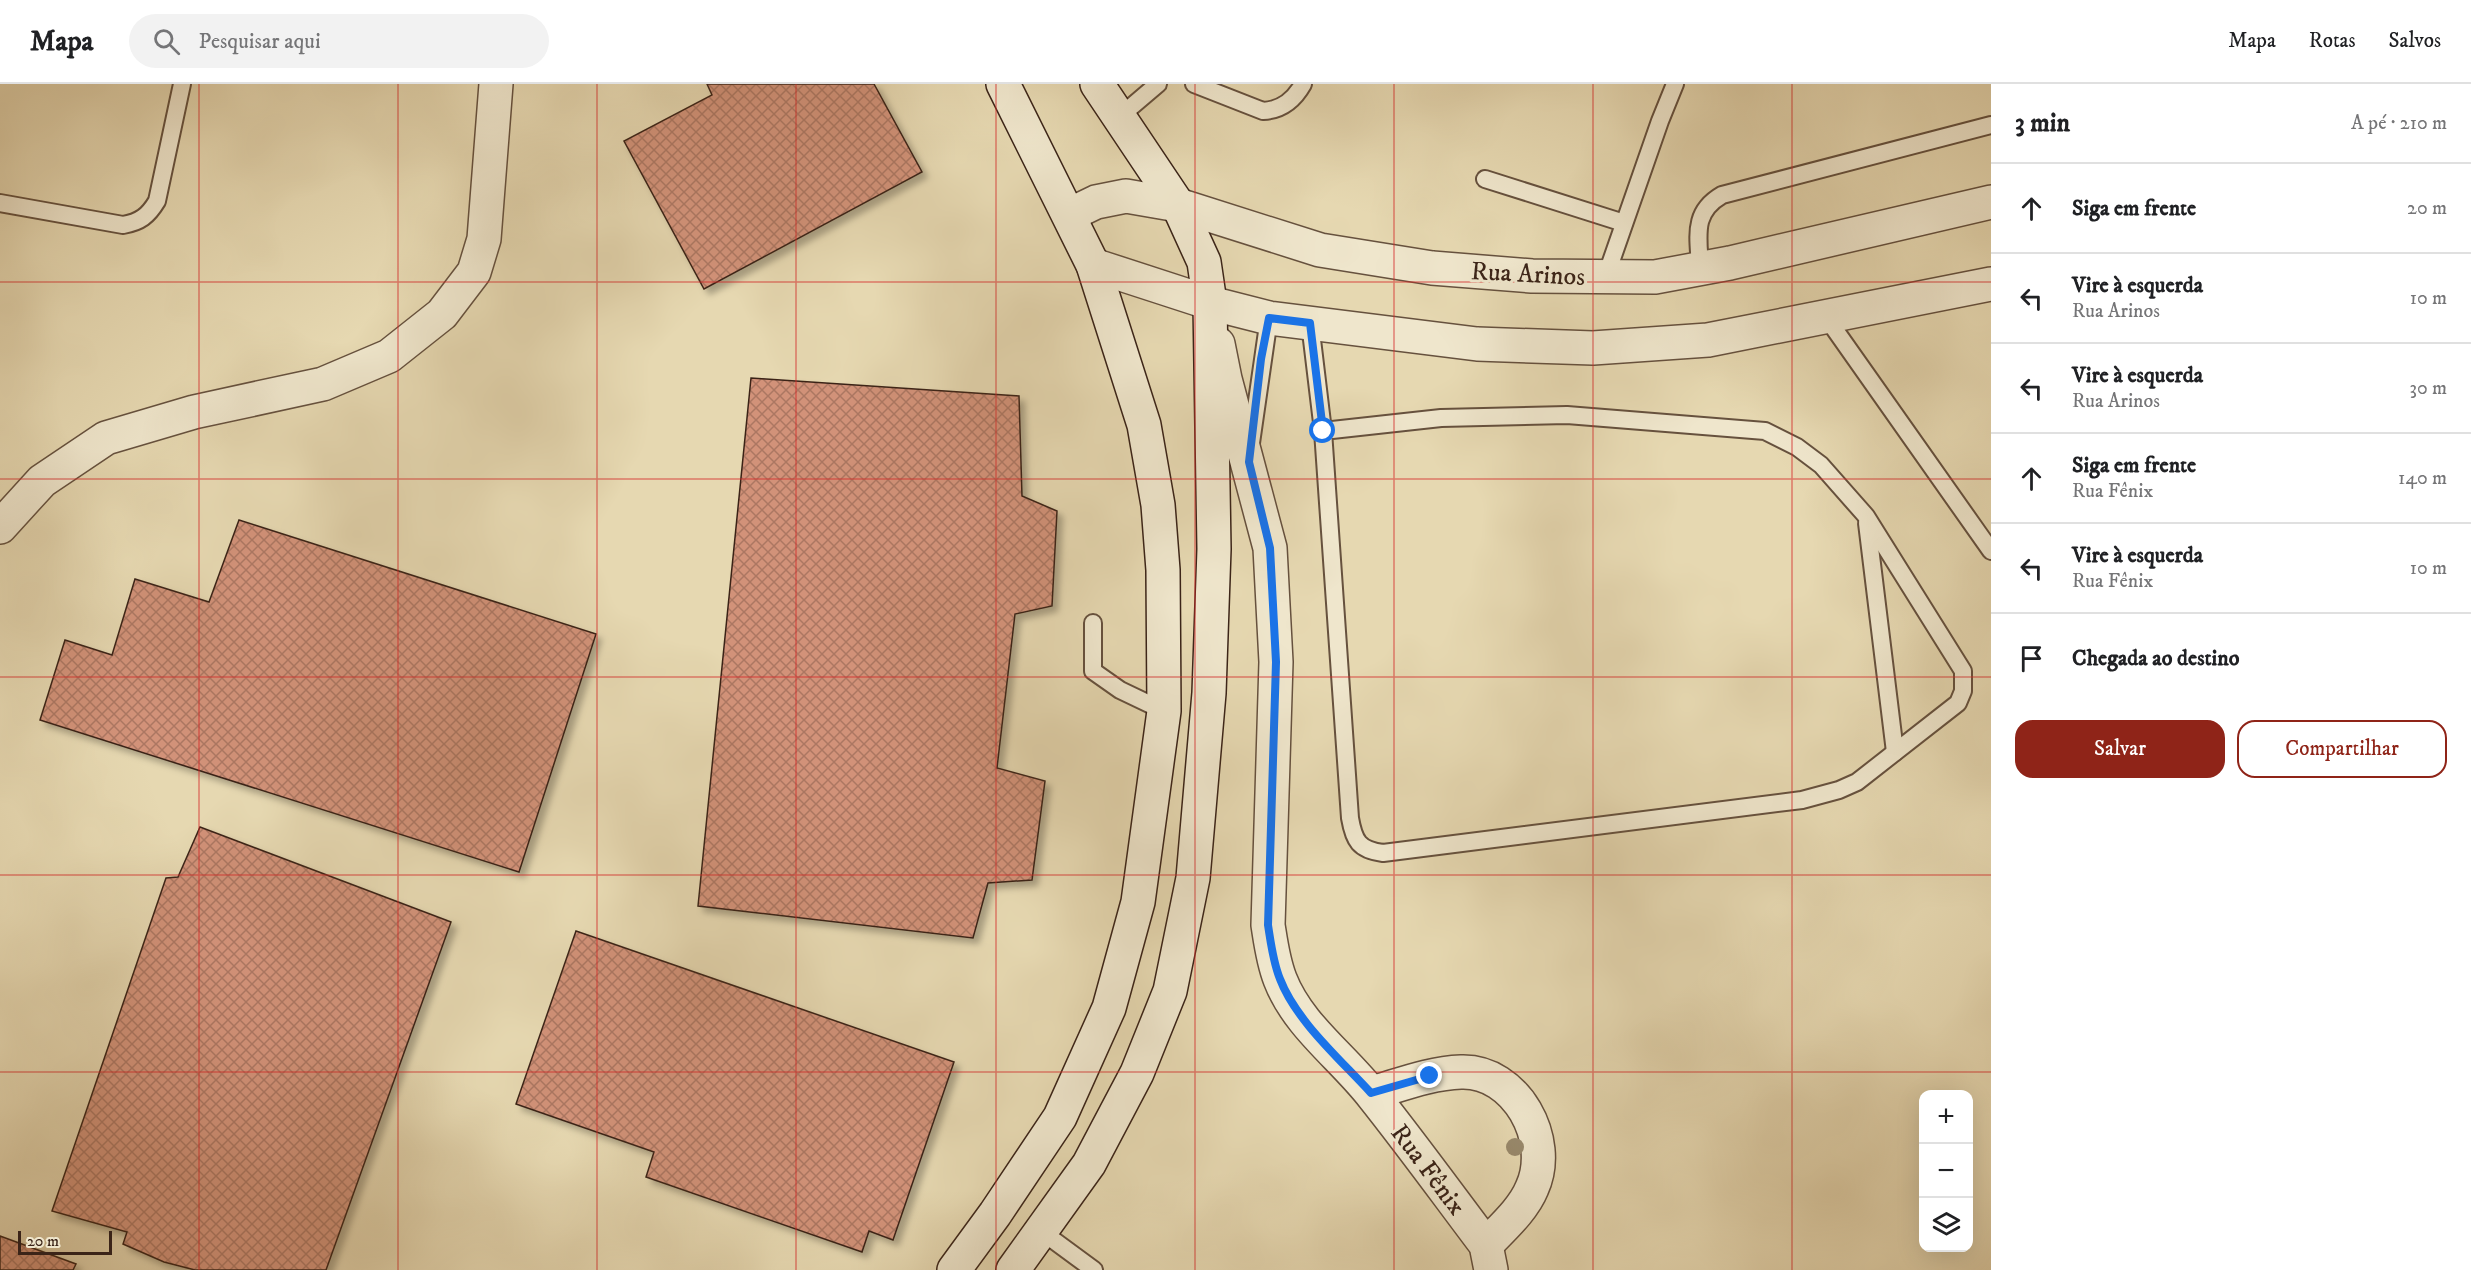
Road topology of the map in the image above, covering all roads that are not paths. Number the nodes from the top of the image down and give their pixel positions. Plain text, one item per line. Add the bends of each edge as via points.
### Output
1 (182, 84) edge
2 (496, 84) edge
3 (1003, 84) edge
4 (1097, 84) edge
5 (1158, 84) edge
6 (1194, 84) edge
7 (1303, 84) edge
8 (1675, 84) edge
9 (1118, 118) junction
10 (1991, 125) edge
11 (1485, 178) dead end
12 (1991, 202) edge
13 (0, 203) edge
14 (1178, 206) junction
15 (1069, 215) junction
16 (1624, 223) junction
17 (1093, 265) junction
18 (1700, 269) junction
19 (1606, 276) junction
20 (1991, 284) edge
21 (1210, 303) junction
22 (1826, 317) junction
23 (1269, 318) junction
24 (1310, 323) junction
25 (1323, 431) junction
26 (1249, 462) junction
27 (1866, 516) junction
28 (0, 527) edge
29 (1991, 551) edge
30 (1093, 623) dead end
31 (1164, 711) junction
32 (1895, 752) junction
33 (1371, 1093) junction
34 (1041, 1231) junction
35 (1489, 1258) edge
36 (954, 1270) edge
37 (1013, 1270) edge
38 (1094, 1270) edge

1 - 13 lane via 157,201 150,213 137,222 123,225
2 - 28 street via 484,239 474,272 441,314 389,356 323,384 194,412 106,438 42,482
3 - 15 street
4 - 9 street
5 - 9 lane
6 - 7 lane via 1271,111 1289,102
8 - 16 lane
9 - 14 street
10 - 18 lane via 1722,195 1702,213 1699,222
11 - 16 lane
12 - 18 street, Rua Arinos
14 - 15 street, Rua Arinos via 1126,196 1096,202
14 - 19 street, Rua Arinos via 1342,254 1432,268 1532,276
14 - 21 street via 1204,262
15 - 17 street
16 - 19 lane
17 - 21 street
17 - 31 street via 1144,425 1158,505 1163,570
18 - 19 street, Rua Arinos via 1655,277
20 - 22 street
21 - 23 street
21 - 26 street, Rua Fênix via 1225,379
21 - 34 street via 1214,549 1209,693 1193,878 1170,991 1137,1073 1089,1164
22 - 24 street via 1708,340 1593,348 1477,344
22 - 29 lane
23 - 24 street
23 - 26 lane
24 - 25 lane
25 - 27 lane via 1441,418 1567,414 1765,431 1821,465
25 - 32 lane via 1350,818 1353,834 1369,851 1383,854 1802,800 1857,782
26 - 33 street, Rua Fênix via 1270,548 1276,662 1268,925 1273,959 1292,1003
27 - 32 lane
27 - 32 lane via 1963,671 1965,681 1958,703
30 - 31 lane via 1093,671 1120,690
31 - 36 street via 1138,902 1109,1008 1060,1117
33 - 35 street, Rua Fênix
33 - 35 street, Rua Fênix via 1430,1076 1461,1072 1496,1079 1518,1101 1539,1144 1539,1166 1532,1189
34 - 37 street
34 - 38 lane

